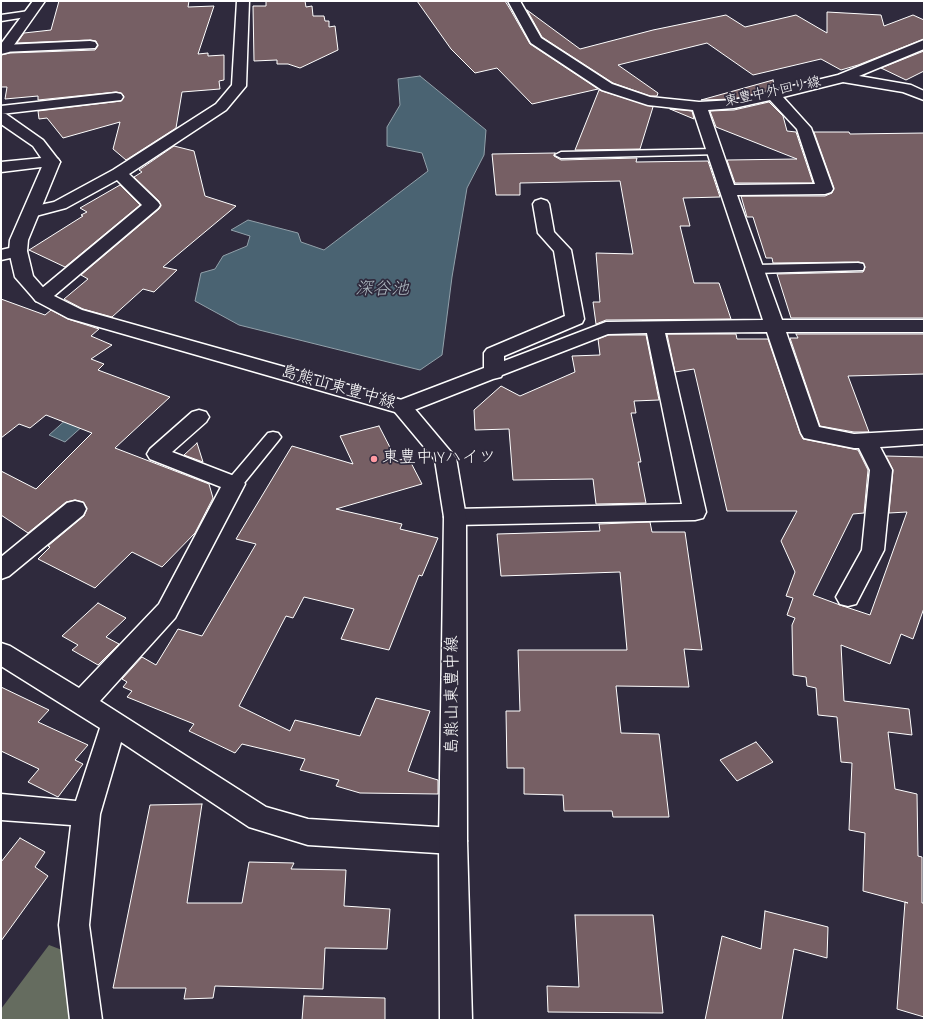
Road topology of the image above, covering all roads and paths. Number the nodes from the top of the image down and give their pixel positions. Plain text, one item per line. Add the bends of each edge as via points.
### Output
1 (39, 1) edge
2 (243, 1) edge
3 (514, 1) edge
4 (29, 14) junction
5 (1, 18) edge
6 (924, 44) edge
7 (90, 45) dead end
8 (3, 50) edge
9 (843, 78) junction
10 (772, 94) junction
11 (924, 96) edge
12 (116, 97) dead end
13 (699, 106) junction
14 (1, 110) edge
15 (1, 117) edge
16 (715, 152) junction
17 (561, 155) dead end
18 (52, 162) junction
19 (1, 167) edge
20 (119, 173) junction
21 (727, 190) junction
22 (541, 204) dead end
23 (32, 212) junction
24 (10, 253) edge
25 (858, 267) dead end
26 (755, 269) junction
27 (42, 297) junction
28 (775, 326) junction
29 (924, 326) edge
30 (655, 328) junction
31 (494, 373) junction
32 (402, 407) junction
33 (199, 417) dead end
34 (273, 437) dead end
35 (924, 437) edge
36 (866, 440) junction
37 (234, 484) junction
38 (76, 509) dead end
39 (455, 517) junction
40 (1, 570) edge
41 (848, 597) dead end
42 (1, 653) edge
43 (82, 703) junction
44 (114, 722) junction
45 (1, 807) edge
46 (86, 814) junction
47 (453, 841) junction
48 (86, 1020) edge
49 (456, 1020) edge

1 - 4 street
2 - 20 street via 238,86 221,107
3 - 13 street, 東豊中外回り線 via 536,40 606,87 648,101
4 - 5 lane
4 - 8 street
6 - 9 street
7 - 8 street
9 - 10 street, 東豊中外回り線
9 - 11 street, 東豊中外回り線 via 906,88
10 - 13 street, 東豊中外回り線 via 734,104
10 - 21 street via 804,128 825,189
12 - 14 street
13 - 16 street
15 - 18 street via 38,143
16 - 17 lane
16 - 21 street
18 - 19 street
18 - 23 street, 島熊山東豊中線
20 - 23 street via 60,205
20 - 27 street via 152,205
21 - 26 street
22 - 31 street via 546,233 562,250 575,319 494,353
23 - 24 street, 島熊山東豊中線
24 - 27 street, 島熊山東豊中線 via 24,277
25 - 26 lane
26 - 28 street
27 - 32 street, 島熊山東豊中線 via 75,314
28 - 29 street
28 - 30 street
28 - 36 street via 811,433 854,441
30 - 31 street via 606,328
30 - 39 street via 695,512
31 - 32 street
32 - 39 street, 島熊山東豊中線 via 445,458
33 - 37 street via 157,454
34 - 37 lane
35 - 36 street
36 - 41 street via 881,470 873,550
37 - 43 street via 167,611
38 - 40 street
39 - 47 street, 島熊山東豊中線
42 - 43 street
43 - 44 street
44 - 46 street
44 - 47 street via 259,818 308,832
45 - 46 street
46 - 48 street via 74,925
47 - 49 street, 島熊山東豊中線

